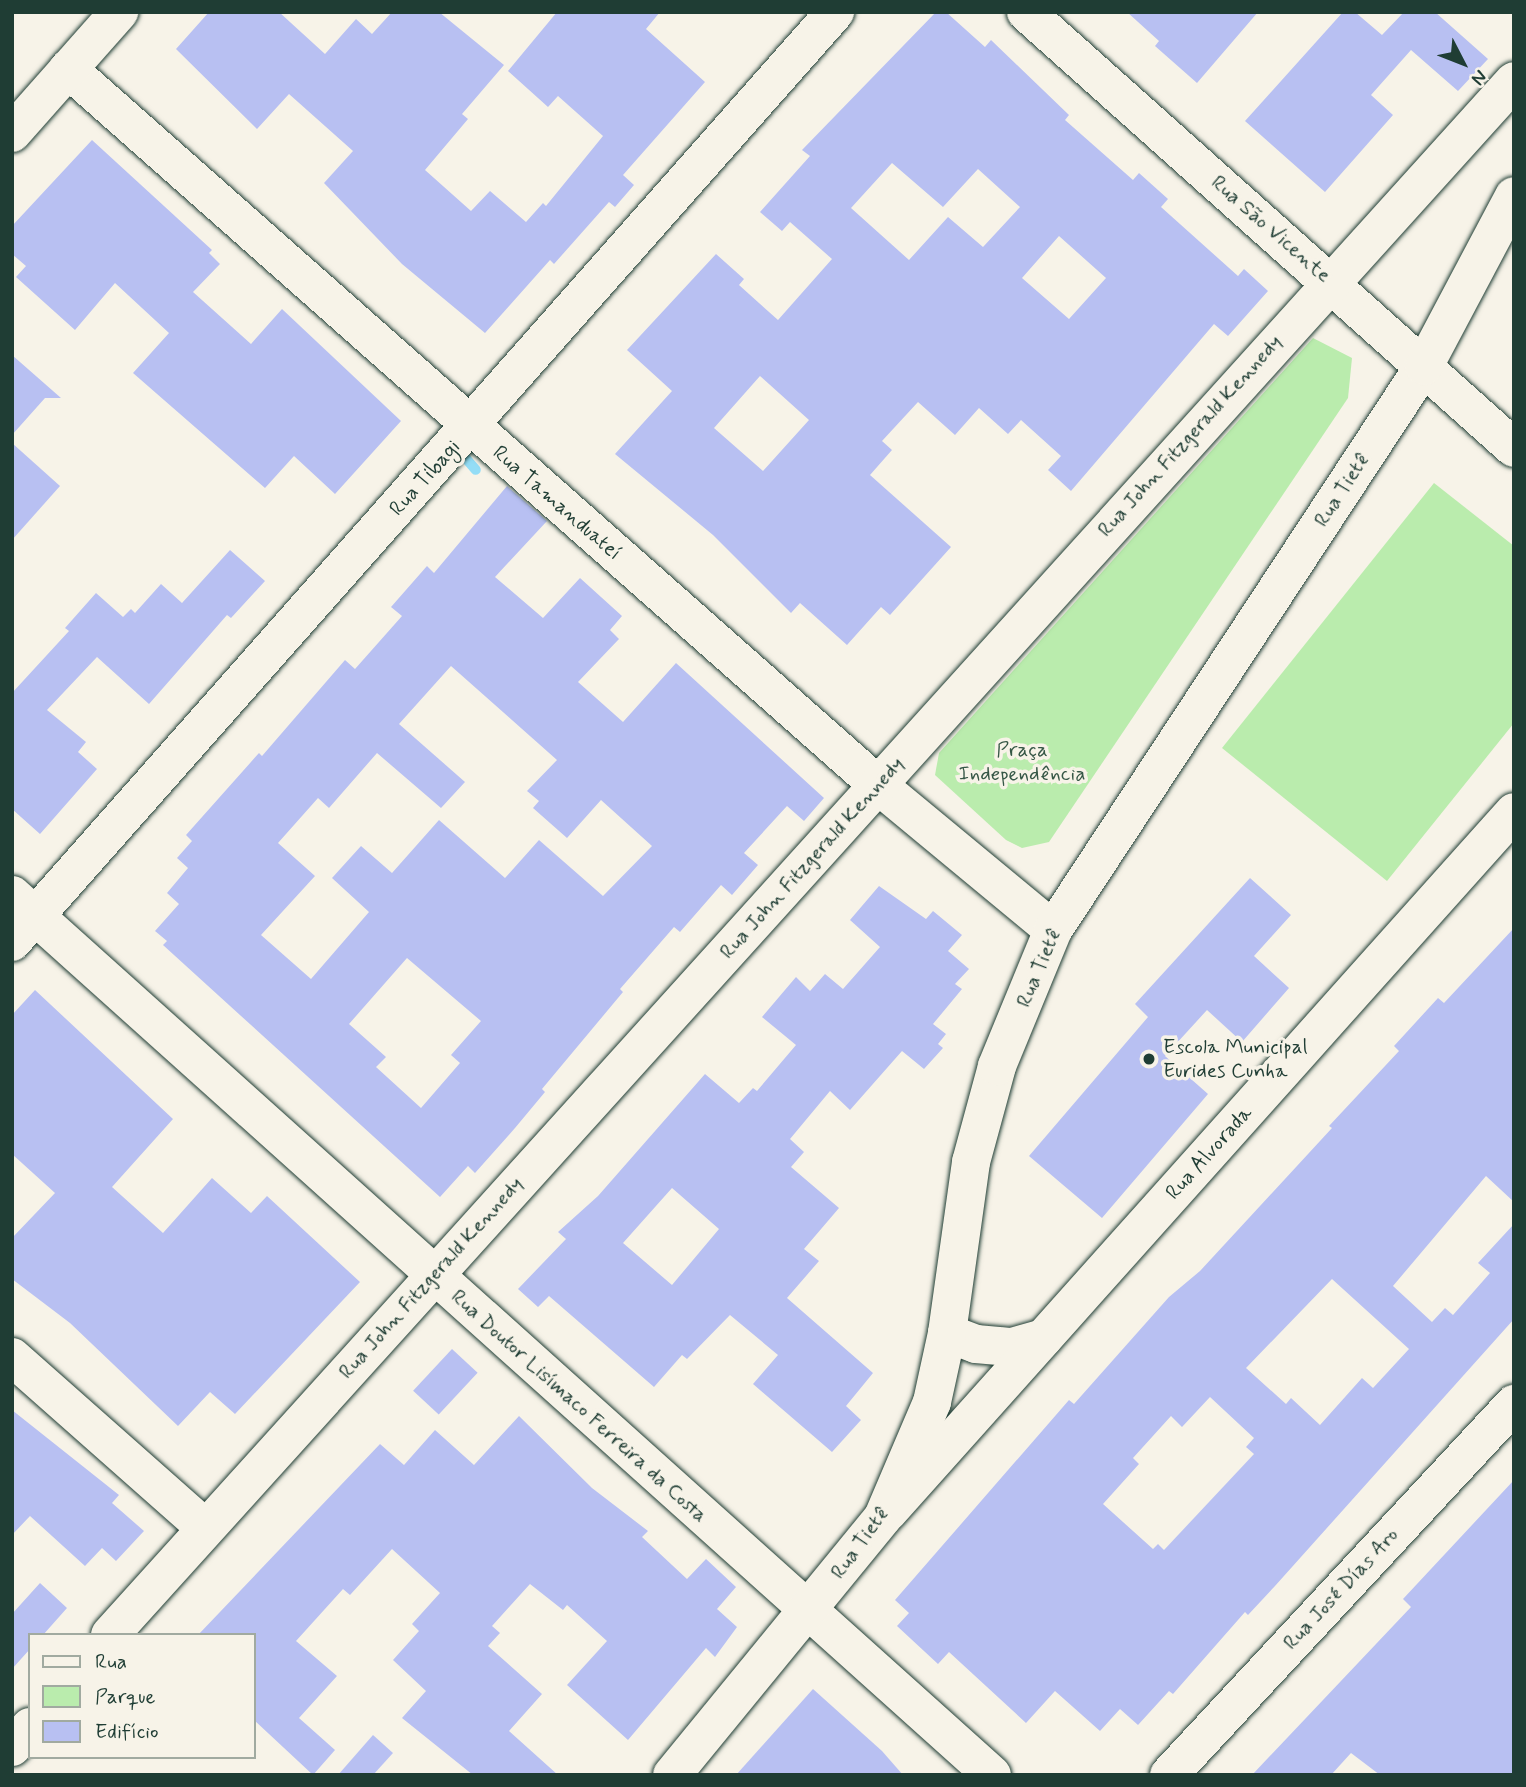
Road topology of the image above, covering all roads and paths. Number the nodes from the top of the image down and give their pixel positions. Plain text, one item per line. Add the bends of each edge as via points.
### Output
1 (119, 12) edge
2 (835, 12) edge
3 (1026, 12) edge
4 (68, 69) junction
5 (1514, 81) edge
6 (12, 133) edge
7 (1514, 196) edge
8 (1329, 280) junction
9 (1424, 366) junction
10 (470, 427) junction
11 (1514, 448) edge
12 (878, 785) junction
13 (1514, 812) edge
14 (20, 917) edge
15 (1053, 930) junction
16 (433, 1277) junction
17 (1044, 1338) junction
18 (962, 1339) junction
19 (12, 1357) edge
20 (1006, 1377) junction
21 (932, 1402) junction
22 (1514, 1404) edge
23 (960, 1433) junction
24 (883, 1517) junction
25 (204, 1527) junction
26 (807, 1609) junction
27 (112, 1633) edge
28 (28, 1729) edge
29 (12, 1747) edge
30 (672, 1775) edge
31 (992, 1775) edge
32 (1169, 1775) edge

1 - 4 street
2 - 10 street, Rua Tibagi
3 - 8 street, Rua São Vicente
4 - 6 street
4 - 10 street, Rua Tamanduateí
5 - 8 street, Rua John Fitzgerald Kennedy
7 - 9 street, Rua Tietê
8 - 9 street, Rua São Vicente
8 - 12 street, Rua John Fitzgerald Kennedy
9 - 11 street, Rua São Vicente
9 - 15 street, Rua Tietê
10 - 12 street, Rua Tamanduateí
10 - 14 street, Rua Tibagi
12 - 15 street, Rua Tamanduateí
12 - 16 street, Rua John Fitzgerald Kennedy
13 - 17 street, Rua Alvorada
14 - 16 street, Rua Doutor Lisímaco Ferreira da Costa
15 - 18 street, Rua Tietê via 998,1066 971,1162
16 - 25 street, Rua John Fitzgerald Kennedy
16 - 26 street, Rua Doutor Lisímaco Ferreira da Costa
17 - 18 street via 1012,1347
17 - 20 street, Rua Alvorada
18 - 20 street
18 - 21 street, Rua Tietê
19 - 25 street
20 - 23 street, Rua Alvorada
21 - 23 street via 945,1429
21 - 24 street, Rua Tietê
22 - 32 street, Rua José Días Aro
23 - 24 street, Rua Alvorada
24 - 26 street, Rua Tietê
25 - 27 street, Rua John Fitzgerald Kennedy
26 - 30 street, Rua Tietê
26 - 31 street, Rua Doutor Lisímaco Ferreira da Costa
28 - 29 street

